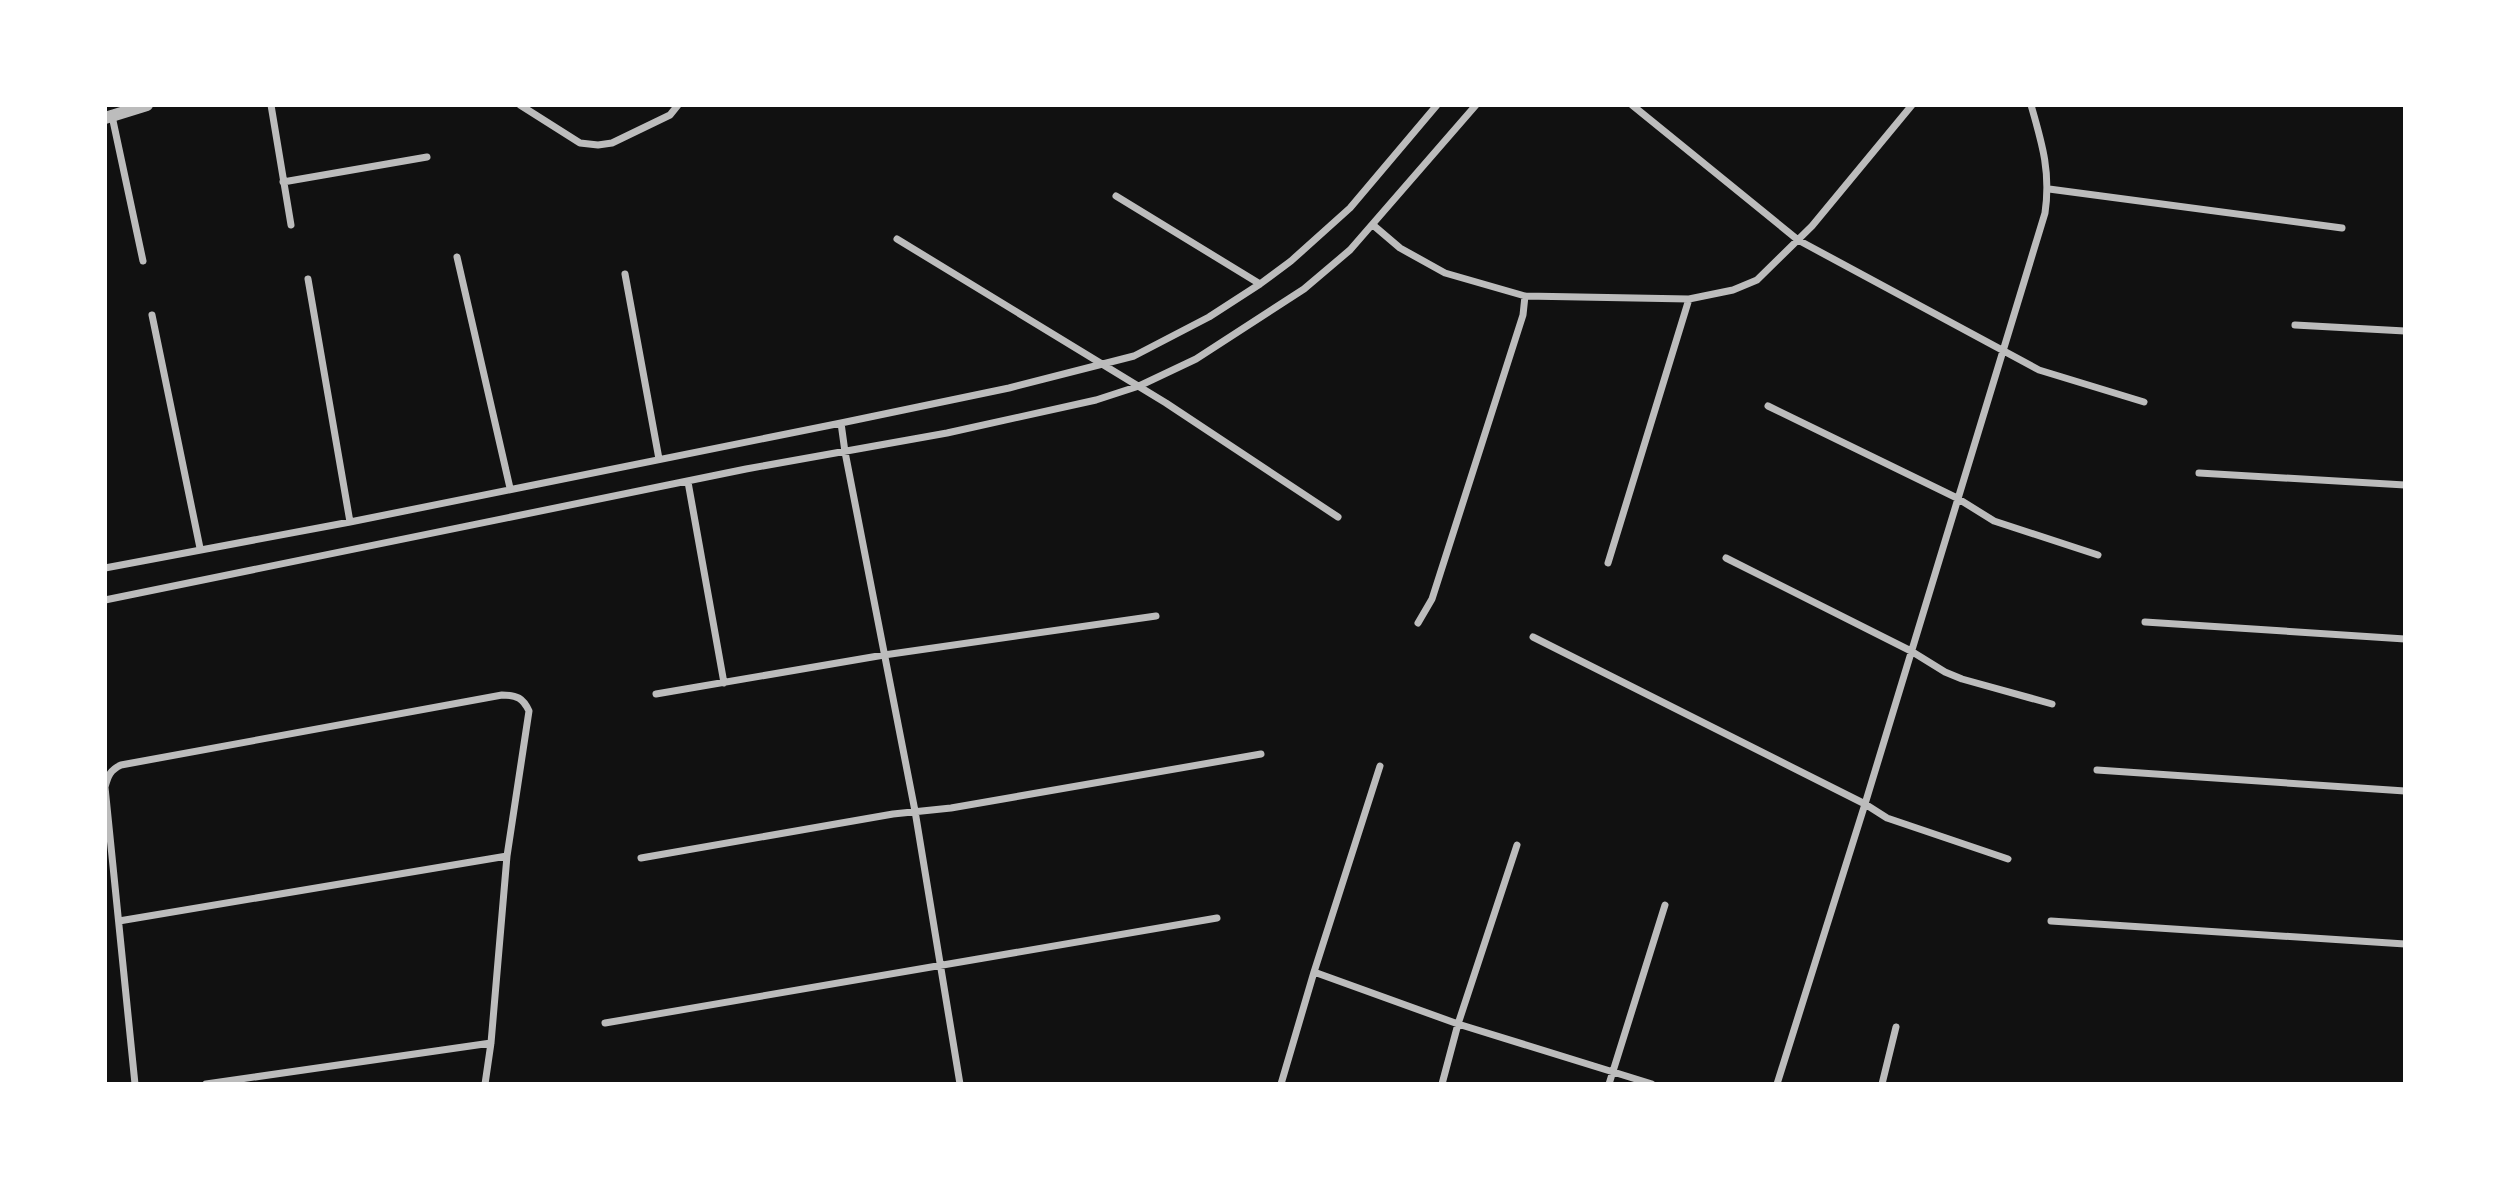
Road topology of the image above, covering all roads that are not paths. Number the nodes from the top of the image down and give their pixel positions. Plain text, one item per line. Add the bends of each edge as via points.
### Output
1 (147, 105) edge
2 (271, 105) edge
3 (520, 105) edge
4 (678, 105) edge
5 (1437, 105) edge
6 (1476, 105) edge
7 (1632, 105) edge
8 (1912, 105) edge
9 (2031, 105) edge
10 (109, 117) edge
11 (427, 157) dead end
12 (284, 182) junction
13 (2049, 189) junction
14 (1116, 196) dead end
15 (291, 225) dead end
16 (1373, 225) junction
17 (2342, 228) dead end
18 (897, 239) dead end
19 (1798, 240) junction
20 (457, 257) dead end
21 (143, 261) dead end
22 (625, 274) dead end
23 (308, 279) dead end
24 (1260, 284) junction
25 (1525, 296) junction
26 (1689, 299) junction
27 (152, 315) dead end
28 (2295, 325) dead end
29 (2405, 331) edge
30 (2004, 352) junction
31 (1105, 365) junction
32 (1139, 386) junction
33 (2144, 402) dead end
34 (1768, 406) dead end
35 (841, 423) junction
36 (845, 452) junction
37 (659, 459) junction
38 (2199, 473) dead end
39 (688, 482) junction
40 (2405, 485) edge
41 (510, 488) junction
42 (1957, 498) junction
43 (1338, 517) dead end
44 (350, 522) junction
45 (200, 548) junction
46 (2098, 555) dead end
47 (1726, 558) dead end
48 (1608, 563) dead end
49 (105, 568) edge
50 (105, 600) edge
51 (1156, 617) dead end
52 (2145, 622) dead end
53 (1418, 623) dead end
54 (1533, 637) dead end
55 (2405, 639) edge
56 (1911, 650) junction
57 (884, 655) junction
58 (724, 683) junction
59 (656, 694) dead end
60 (2052, 704) dead end
61 (1261, 754) dead end
62 (1380, 766) dead end
63 (2097, 770) dead end
64 (2405, 791) edge
65 (1865, 804) junction
66 (915, 811) junction
67 (1517, 845) dead end
68 (507, 856) junction
69 (641, 858) dead end
70 (2008, 859) dead end
71 (1665, 905) dead end
72 (1217, 918) dead end
73 (120, 920) junction
74 (2050, 921) dead end
75 (2405, 944) edge
76 (939, 966) junction
77 (1314, 972) junction
78 (605, 1023) dead end
79 (1458, 1024) junction
80 (1896, 1027) dead end
81 (491, 1043) junction
82 (1612, 1072) junction
83 (135, 1084) edge
84 (206, 1084) edge
85 (485, 1084) edge
86 (960, 1084) edge
87 (1281, 1084) edge
88 (1442, 1084) edge
89 (1609, 1084) edge
90 (1652, 1084) edge
91 (1777, 1084) edge
92 (1882, 1084) edge

1 - 10 street
2 - 12 street
3 - 4 street via 580,143 598,145 612,143 670,115
5 - 24 street via 1350,208
6 - 16 street
7 - 19 street
8 - 19 street
9 - 13 street
10 - 21 street
11 - 12 street
12 - 15 street
13 - 17 street
13 - 30 street
14 - 24 street
16 - 25 street via 1400,248 1445,273
16 - 32 street via 1294,296 1196,359
18 - 31 street
19 - 26 street via 1756,280
19 - 30 street
20 - 41 street
22 - 37 street
23 - 44 street
24 - 31 street via 1170,339
25 - 26 street
25 - 53 street via 1523,315 1432,599
26 - 48 street
27 - 45 street
28 - 29 street
30 - 33 street via 2039,370
30 - 42 street
31 - 32 street
31 - 35 street
32 - 36 street via 1096,400
32 - 43 street
34 - 42 street
35 - 36 street
35 - 37 street
36 - 39 street
36 - 57 street
37 - 41 street
38 - 40 street
39 - 50 street
39 - 58 street
41 - 44 street
42 - 46 street via 1994,521
42 - 56 street
44 - 45 street
45 - 49 street
47 - 56 street
51 - 57 street
52 - 55 street
54 - 65 street
56 - 60 street via 1962,679
56 - 65 street
57 - 58 street
57 - 66 street
58 - 59 street
61 - 66 street
62 - 77 street
63 - 64 street
65 - 70 street via 1887,818
65 - 91 street
66 - 69 street
66 - 76 street
67 - 79 street
68 - 73 street
68 - 73 street via 529,711 523,699 513,695 114,769 105,787
68 - 81 street
71 - 82 street
72 - 76 street
73 - 83 street
74 - 75 street
76 - 78 street
76 - 86 street
77 - 79 street
77 - 87 street
79 - 82 street
79 - 88 street
80 - 92 street
81 - 84 street
81 - 85 street
82 - 89 street
82 - 90 street

